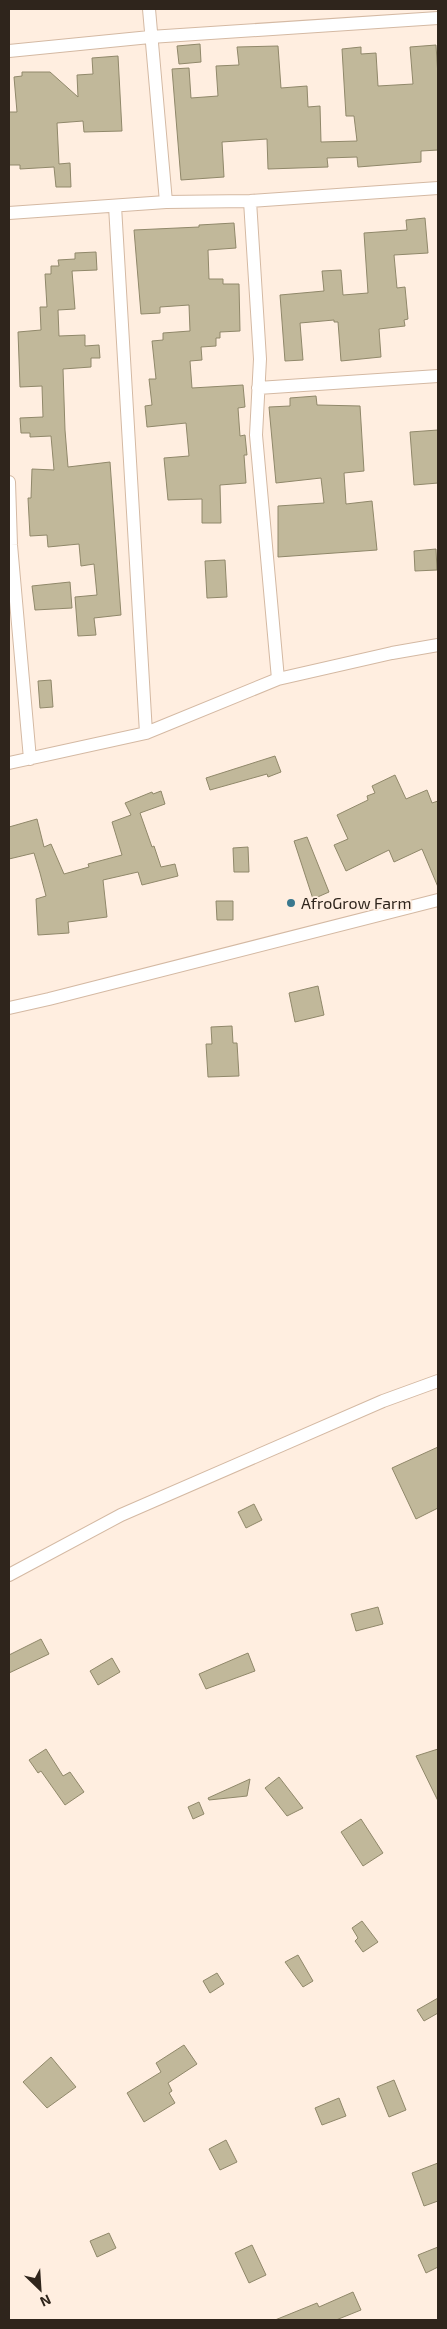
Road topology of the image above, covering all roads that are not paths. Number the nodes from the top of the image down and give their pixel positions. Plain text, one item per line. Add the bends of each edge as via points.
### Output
1 (149, 9) edge
2 (438, 18) edge
3 (150, 37) junction
4 (9, 51) edge
5 (438, 188) edge
6 (250, 201) junction
7 (166, 202) junction
8 (115, 206) junction
9 (9, 213) edge
10 (438, 376) edge
11 (258, 388) junction
12 (9, 482) edge
13 (438, 645) edge
14 (278, 679) junction
15 (146, 733) junction
16 (30, 759) junction
17 (9, 763) edge
18 (438, 900) edge
19 (9, 1008) edge
20 (438, 1381) edge
21 (9, 1575) edge

1 - 3 street
2 - 3 street
3 - 4 street
3 - 7 street
5 - 6 street
6 - 7 street
6 - 11 street via 260,360
7 - 8 street
8 - 9 street
8 - 15 street
10 - 11 street
11 - 14 street via 256,435
12 - 16 street via 11,545
13 - 14 street
14 - 15 street
15 - 16 street
16 - 17 street
18 - 19 street
20 - 21 street via 383,1400 121,1515

